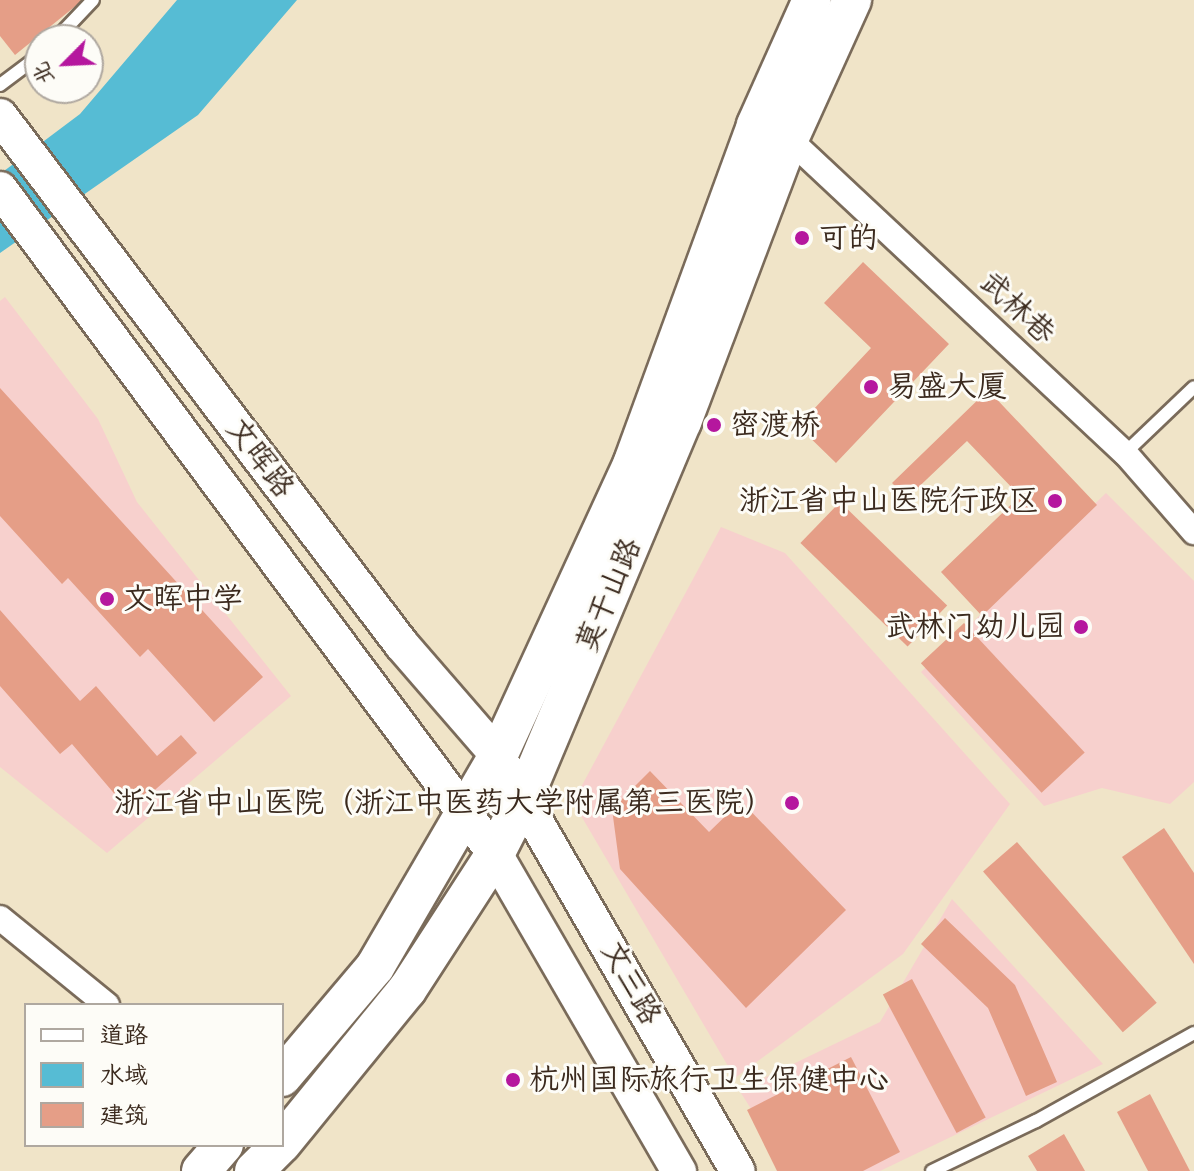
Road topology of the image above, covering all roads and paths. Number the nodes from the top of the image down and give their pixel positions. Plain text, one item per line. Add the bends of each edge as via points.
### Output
1 (93, 0) edge
2 (812, 0) edge
3 (852, 0) edge
4 (70, 24) edge
5 (24, 67) edge
6 (0, 85) edge
7 (0, 116) edge
8 (789, 139) junction
9 (0, 189) edge
10 (1194, 387) edge
11 (1125, 453) junction
12 (1194, 532) edge
13 (498, 756) junction
14 (525, 795) junction
15 (466, 818) junction
16 (495, 854) junction
17 (0, 918) edge
18 (105, 1003) edge
19 (1194, 1033) edge
20 (284, 1075) edge
21 (284, 1140) edge
22 (222, 1147) edge
23 (278, 1147) edge
24 (201, 1171) edge
25 (254, 1171) edge
26 (679, 1171) edge
27 (738, 1171) edge
28 (932, 1171) edge

1 - 4 lane
2 - 13 main road, 莫干山路 via 756,125 633,462
3 - 8 main road, 莫干山路
5 - 6 lane
7 - 13 main road, 文晖路 via 402,645
8 - 11 street, 武林巷
8 - 14 main road, 莫干山路 via 682,422
9 - 15 main road, 文晖路
10 - 11 lane
11 - 12 street, 武林巷
13 - 14 main road, 文晖路
13 - 15 main road, 莫干山路
14 - 16 main road, 莫干山路
14 - 27 main road, 文三路
15 - 16 main road, 文晖路
15 - 20 main road, 莫干山路 via 375,967
16 - 21 main road, 莫干山路 via 407,990
16 - 26 main road, 文三路
17 - 18 street
19 - 28 lane via 1036,1121
22 - 24 main road
23 - 25 main road, 莫干山路

